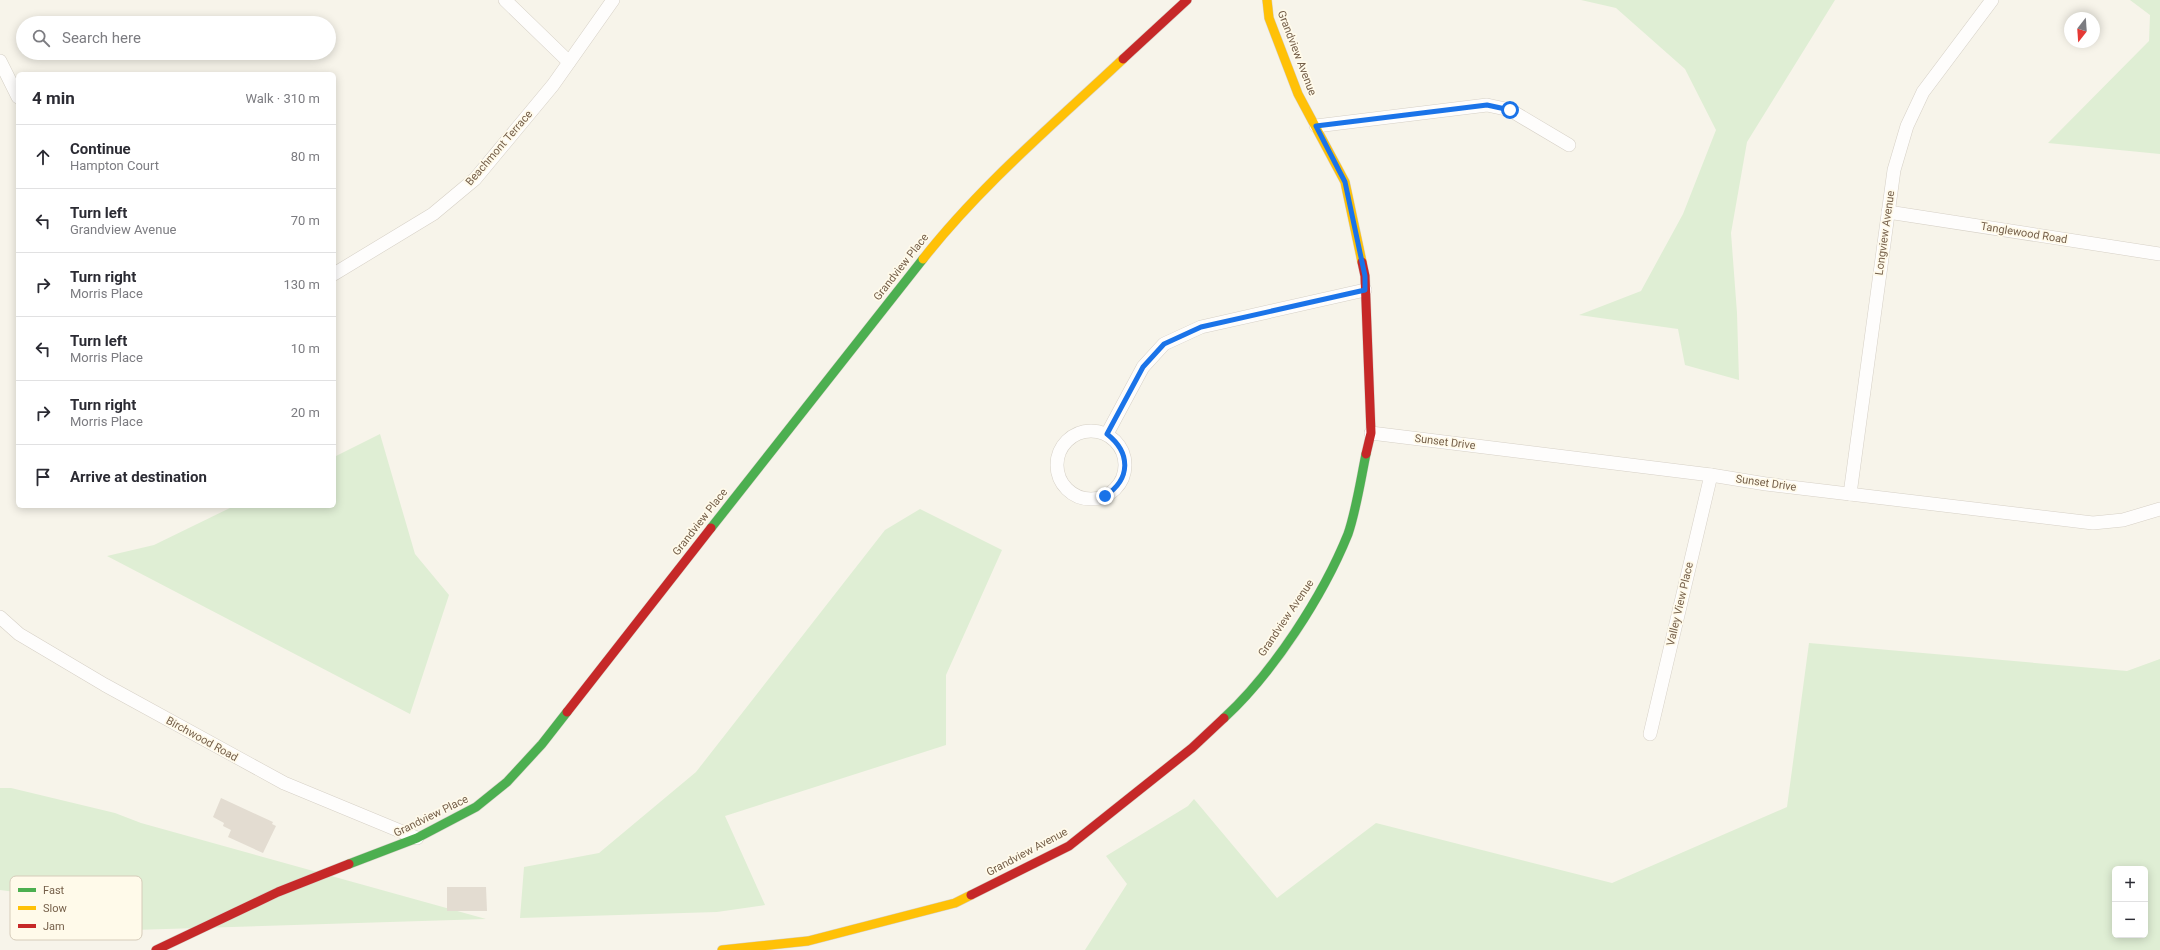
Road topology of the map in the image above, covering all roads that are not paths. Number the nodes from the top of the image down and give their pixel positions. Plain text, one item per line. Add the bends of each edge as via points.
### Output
1 (505, 0) edge
2 (613, 0) edge
3 (1187, 0) edge
4 (1267, 0) edge
5 (1992, 0) edge
6 (0, 61) edge
7 (569, 62) junction
8 (16, 93) edge
9 (1316, 126) junction
10 (1569, 145) dead end
11 (1888, 212) junction
12 (2160, 254) edge
13 (336, 273) edge
14 (1365, 290) junction
15 (1371, 433) junction
16 (1107, 434) junction
17 (1711, 475) junction
18 (1850, 494) junction
19 (2160, 509) edge
20 (0, 617) edge
21 (1650, 734) dead end
22 (417, 838) junction
23 (156, 950) edge
24 (722, 950) edge

1 - 7 street
2 - 7 street, Beachmont Terrace
3 - 22 street, Grandview Place via 1000,174 944,232 542,744 507,782 476,808
4 - 9 street, Grandview Avenue via 1270,18 1290,74
5 - 11 street, Longview Avenue via 1923,92 1907,126 1894,170
6 - 8 street
7 - 13 street, Beachmont Terrace via 475,179 433,214
9 - 10 street via 1487,105 1510,110
9 - 14 street, Grandview Avenue via 1345,182 1365,276
11 - 12 street, Tanglewood Road
11 - 18 street, Longview Avenue
14 - 15 street, Grandview Avenue
14 - 16 street via 1201,327 1164,344 1143,367
15 - 17 street, Sunset Drive
15 - 24 street, Grandview Avenue via 1348,533 1318,596 1284,648 1235,708 1192,748 1069,846 955,903 808,941
16 - 16 street via 1094,430 1083,431 1065,442 1058,454 1056,465 1061,481 1071,493 1084,499 1095,499 1114,490 1121,481 1125,461 1122,450
17 - 18 street, Sunset Drive
17 - 21 street, Valley View Place
18 - 19 street, Sunset Drive via 2093,523 2123,520
20 - 22 street, Birchwood Road via 19,634 98,681 284,783
22 - 23 street, Grandview Place via 278,892

